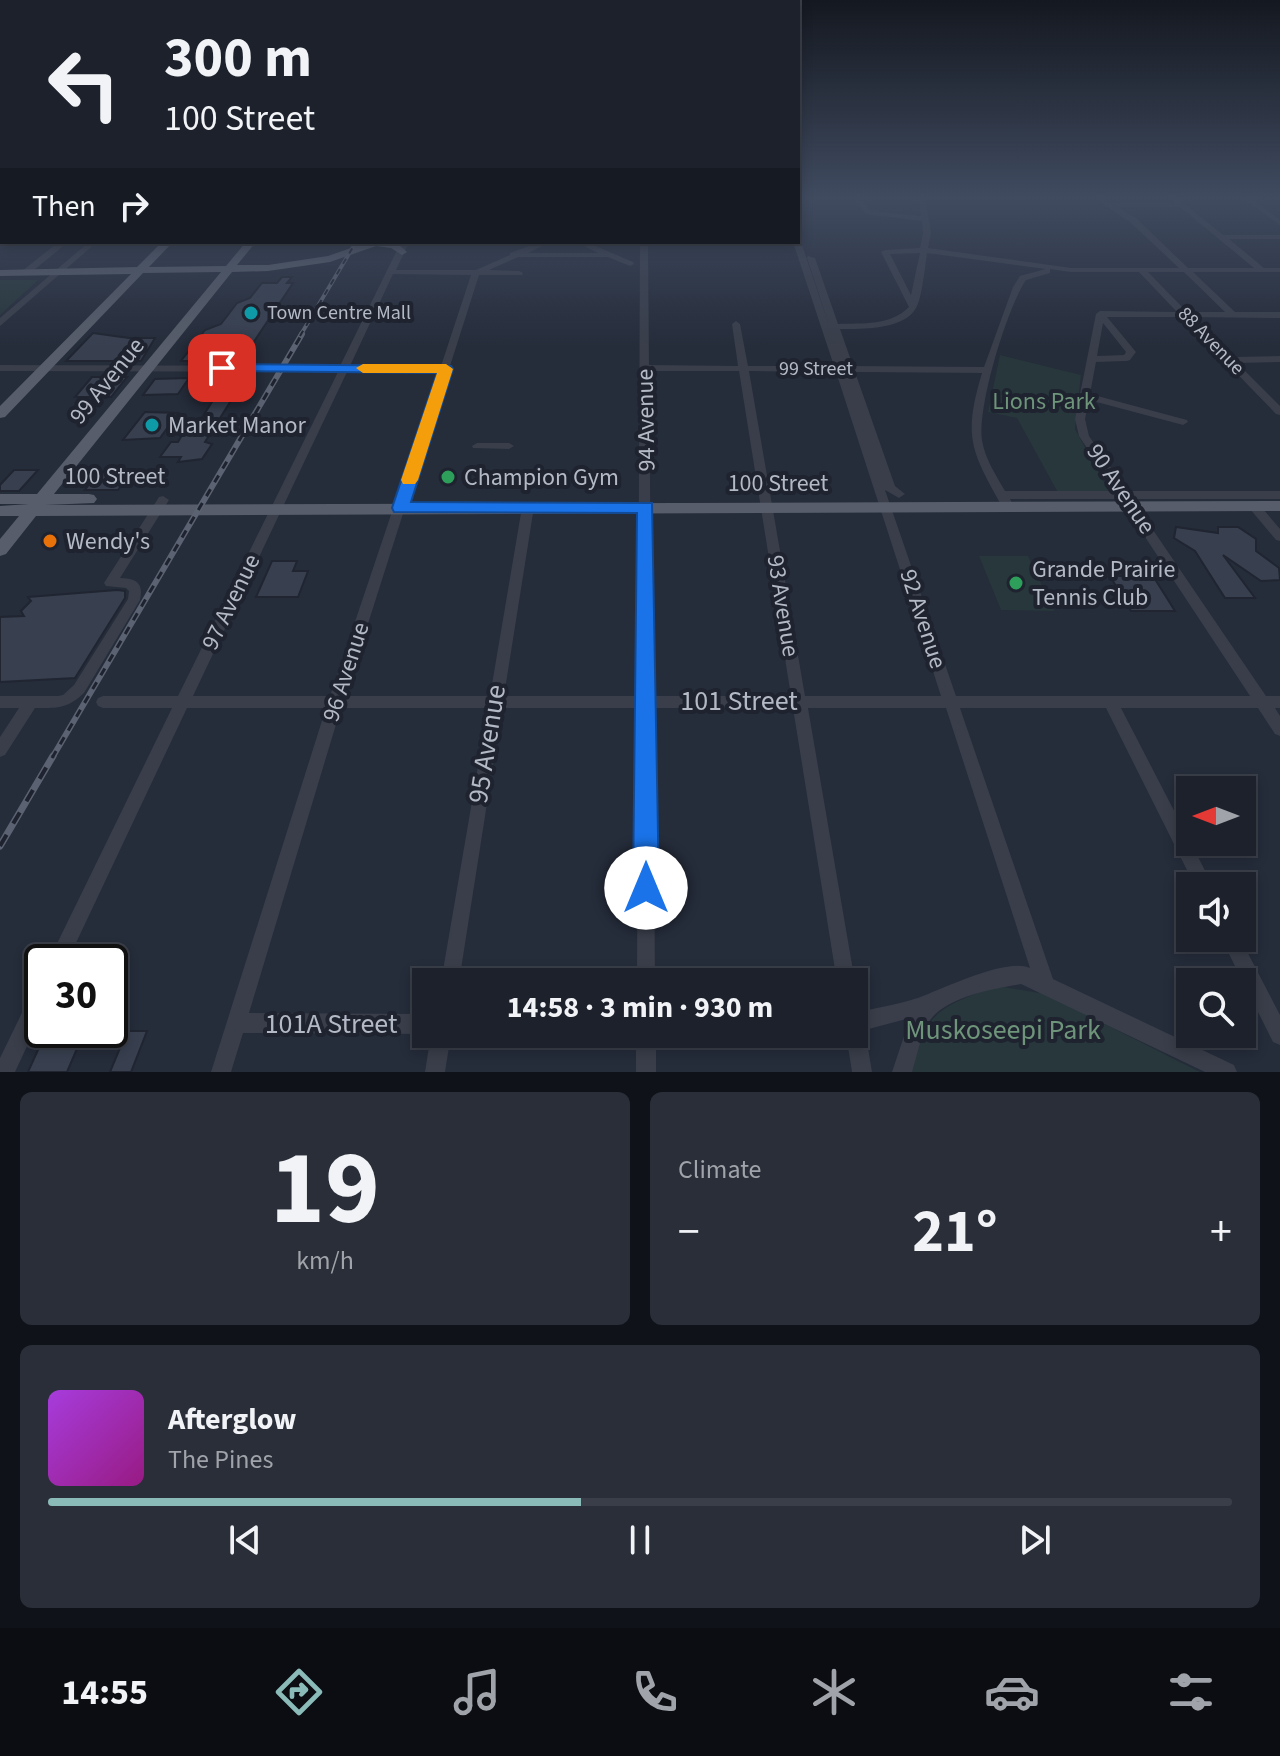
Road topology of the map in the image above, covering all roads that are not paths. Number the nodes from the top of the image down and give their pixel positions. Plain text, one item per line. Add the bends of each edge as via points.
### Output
1 (58, 247) edge
2 (87, 247) edge
3 (163, 247) edge
4 (247, 247) edge
5 (369, 247) edge
6 (403, 247) edge
7 (533, 247) edge
8 (592, 247) edge
9 (644, 247) edge
10 (799, 247) edge
11 (1162, 247) edge
12 (1233, 247) edge
13 (924, 250) junction
14 (513, 255) junction
15 (610, 255) junction
16 (630, 264) dead end
17 (1071, 270) junction
18 (1141, 270) junction
19 (1262, 270) junction
20 (1280, 270) edge
21 (1187, 271) junction
22 (59, 272) junction
23 (139, 272) junction
24 (226, 272) junction
25 (392, 272) junction
26 (0, 273) edge
27 (25, 273) junction
28 (476, 273) junction
29 (519, 273) dead end
30 (913, 307) junction
31 (1100, 314) junction
32 (1185, 314) junction
33 (1232, 314) junction
34 (1280, 315) edge
35 (0, 323) edge
36 (736, 324) dead end
37 (830, 327) junction
38 (1093, 359) junction
39 (1280, 359) edge
40 (1229, 360) junction
41 (0, 368) edge
42 (148, 368) junction
43 (345, 368) junction
44 (645, 368) junction
45 (744, 368) junction
46 (45, 369) junction
47 (446, 369) junction
48 (844, 369) junction
49 (988, 370) junction
50 (1085, 396) junction
51 (1280, 412) edge
52 (0, 414) edge
53 (1183, 422) dead end
54 (477, 446) dead end
55 (509, 446) dead end
56 (58, 479) junction
57 (899, 494) dead end
58 (1280, 495) edge
59 (0, 499) edge
60 (69, 499) junction
61 (1005, 501) junction
62 (1129, 501) junction
63 (37, 505) junction
64 (160, 505) junction
65 (883, 506) junction
66 (1254, 506) junction
67 (1280, 506) edge
68 (277, 507) junction
69 (528, 507) junction
70 (646, 507) junction
71 (767, 507) junction
72 (400, 508) junction
73 (0, 511) edge
74 (1280, 537) edge
75 (0, 550) edge
76 (337, 700) junction
77 (494, 701) junction
78 (645, 701) junction
79 (799, 701) junction
80 (950, 701) junction
81 (0, 702) edge
82 (31, 702) junction
83 (103, 702) dead end
84 (1110, 702) junction
85 (1262, 702) junction
86 (1280, 702) edge
87 (183, 703) junction
88 (1280, 729) edge
89 (0, 750) edge
90 (1197, 872) edge
91 (66, 944) edge
92 (1237, 952) edge
93 (452, 968) edge
94 (646, 968) edge
95 (844, 968) edge
96 (1045, 984) junction
97 (932, 1003) junction
98 (868, 1021) edge
99 (236, 1023) junction
100 (412, 1024) edge
101 (24, 1030) edge
102 (1280, 1035) edge
103 (439, 1048) edge
104 (646, 1048) edge
105 (858, 1048) edge
106 (4, 1072) edge
107 (221, 1072) edge
108 (435, 1072) edge
109 (646, 1072) edge
110 (862, 1072) edge
111 (902, 1072) edge
112 (1227, 1072) edge

1 - 27 street
2 - 22 street
3 - 23 main road
4 - 24 main road, 99 Avenue
5 - 24 main road via 300,270
6 - 25 street, 97 Avenue
7 - 14 street
8 - 15 street
9 - 44 street, 94 Avenue
10 - 37 street, 92 Avenue
11 - 21 street, 88 Avenue
12 - 19 street
13 - 17 street
13 - 30 street
13 - 30 street via 886,251
14 - 15 street
14 - 28 street
15 - 16 street
17 - 18 street
17 - 49 street via 1035,273 1019,282
18 - 21 street
18 - 32 street, 88 Avenue
19 - 20 street
19 - 21 street
21 - 33 street, 88 Avenue
22 - 23 main road
22 - 27 main road
22 - 35 street
23 - 24 main road
23 - 46 main road
24 - 42 main road, 99 Avenue
25 - 28 street
25 - 43 street, 97 Avenue
26 - 27 main road
28 - 29 street
28 - 47 street, 96 Avenue
30 - 37 street via 906,317
31 - 32 street
31 - 38 street, 90 Avenue
31 - 38 street via 1131,352 1127,358
32 - 33 street
32 - 40 street, 88 Avenue
33 - 34 street
36 - 45 street, 93 Avenue
37 - 48 street, 92 Avenue
38 - 50 street, 90 Avenue
39 - 40 street
40 - 51 street, 88 Avenue
41 - 46 street
42 - 43 street
42 - 46 street
42 - 56 main road, 99 Avenue
43 - 47 street
43 - 68 street, 97 Avenue
44 - 45 street, 99 Street
44 - 70 street, 94 Avenue
45 - 48 street, 99 Street
45 - 71 street, 93 Avenue
46 - 52 main road
47 - 72 street, 96 Avenue
48 - 49 street, 99 Street
48 - 57 street, 92 Avenue via 890,488
48 - 65 street, 92 Avenue
49 - 61 street via 976,435
50 - 53 street
50 - 62 street, 90 Avenue via 1080,419 1084,436
54 - 55 street
56 - 60 main road
56 - 63 main road, 99 Avenue
58 - 62 street, 100 Street
59 - 63 main road, 100 Street
60 - 63 main road, 100 Street
60 - 64 main road, 100 Street
61 - 62 main road, 100 Street
61 - 65 main road, 100 Street
62 - 66 main road, 100 Street
62 - 85 street, 90 Avenue
63 - 64 main road, 100 Street
63 - 73 main road, 100 Street
63 - 75 main road, 99 Avenue
64 - 68 main road, 100 Street via 254,511
64 - 82 street via 110,583 129,583 136,590 134,600 79,689 58,702
65 - 71 main road, 100 Street
65 - 80 street, 92 Avenue
66 - 67 main road, 100 Street
66 - 74 street
68 - 72 main road, 100 Street
68 - 87 street, 97 Avenue
69 - 70 main road, 100 Street
69 - 72 main road, 100 Street
69 - 77 street, 95 Avenue
70 - 71 main road, 100 Street
70 - 78 street, 94 Avenue
71 - 79 street, 93 Avenue
72 - 76 street, 96 Avenue
76 - 77 street, 101 Street
76 - 87 street, 101 Street
76 - 99 street, 96 Avenue
77 - 78 street, 101 Street
77 - 93 street, 95 Avenue
78 - 79 street, 101 Street
78 - 94 street, 94 Avenue
79 - 80 street, 101 Street
79 - 95 street, 93 Avenue
80 - 84 street, 101 Street
80 - 96 street, 92 Avenue
81 - 82 street
82 - 89 street
83 - 87 street, 101 Street
84 - 85 street, 101 Street
84 - 90 street
85 - 86 street, 101 Street
85 - 88 street, 90 Avenue
87 - 91 street, 97 Avenue
92 - 102 street
96 - 97 street via 1022,974 1003,977
96 - 112 street
97 - 98 street
97 - 111 street via 916,1027
99 - 100 street, 101A Street
99 - 107 street, 96 Avenue
101 - 106 street
103 - 108 street
104 - 109 street
105 - 110 street

